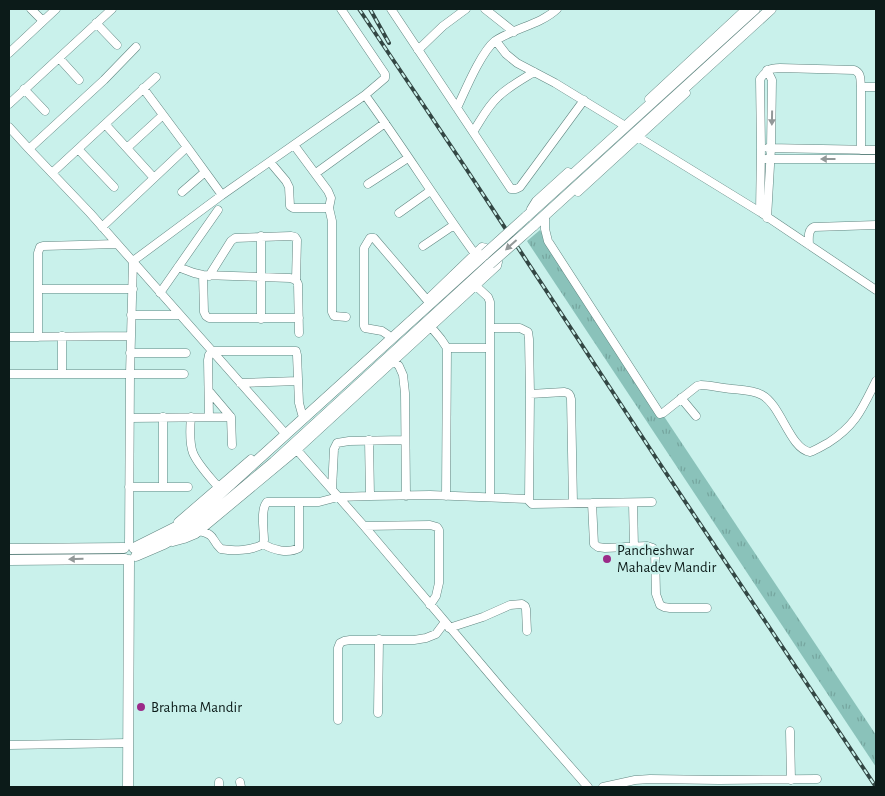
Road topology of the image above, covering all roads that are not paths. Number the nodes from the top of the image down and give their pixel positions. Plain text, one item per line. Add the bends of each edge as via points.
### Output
1 (31, 9) edge
2 (56, 9) edge
3 (112, 9) edge
4 (341, 9) edge
5 (391, 9) edge
6 (466, 9) edge
7 (485, 9) edge
8 (557, 9) edge
9 (746, 9) edge
10 (755, 9) edge
11 (771, 9) edge
12 (778, 9) edge
13 (43, 22) junction
14 (96, 23) junction
15 (514, 32) junction
16 (496, 41) junction
17 (117, 45) dead end
18 (136, 47) dead end
19 (418, 50) junction
20 (9, 53) edge
21 (59, 58) junction
22 (767, 70) junction
23 (534, 72) junction
24 (156, 77) dead end
25 (79, 80) dead end
26 (861, 87) junction
27 (876, 87) edge
28 (143, 88) junction
29 (24, 90) junction
30 (365, 95) junction
31 (584, 100) junction
32 (9, 104) edge
33 (457, 108) junction
34 (45, 111) dead end
35 (163, 115) junction
36 (385, 123) junction
37 (105, 124) junction
38 (622, 124) junction
39 (9, 127) edge
40 (473, 132) junction
41 (638, 137) junction
42 (294, 145) junction
43 (187, 147) junction
44 (127, 148) junction
45 (761, 148) junction
46 (771, 148) junction
47 (29, 149) junction
48 (78, 149) junction
49 (862, 150) junction
50 (876, 150) edge
51 (408, 158) junction
52 (760, 159) junction
53 (770, 159) junction
54 (876, 159) edge
55 (270, 162) junction
56 (205, 172) junction
57 (52, 173) junction
58 (316, 174) junction
59 (154, 178) junction
60 (368, 184) dead end
61 (114, 188) dead end
62 (430, 191) junction
63 (182, 192) dead end
64 (222, 196) junction
65 (329, 208) junction
66 (218, 210) dead end
67 (760, 212) junction
68 (399, 213) dead end
69 (527, 215) junction
70 (767, 218) junction
71 (539, 221) junction
72 (454, 225) junction
73 (876, 226) edge
74 (102, 227) junction
75 (261, 236) junction
76 (117, 244) junction
77 (809, 245) junction
78 (423, 246) dead end
79 (480, 254) junction
80 (133, 261) junction
81 (178, 267) junction
82 (206, 275) junction
83 (262, 277) junction
84 (296, 280) junction
85 (476, 286) junction
86 (38, 289) junction
87 (133, 289) junction
88 (876, 290) edge
89 (160, 293) junction
90 (427, 300) junction
91 (131, 315) junction
92 (179, 315) junction
93 (346, 316) dead end
94 (261, 318) junction
95 (299, 318) junction
96 (431, 327) junction
97 (490, 328) junction
98 (299, 333) dead end
99 (388, 335) junction
100 (62, 336) junction
101 (130, 336) junction
102 (9, 337) edge
103 (38, 337) junction
104 (447, 348) junction
105 (490, 348) junction
106 (212, 352) junction
107 (130, 353) junction
108 (186, 353) dead end
109 (394, 361) junction
110 (9, 374) edge
111 (62, 374) junction
112 (130, 374) junction
113 (184, 374) dead end
114 (298, 381) junction
115 (876, 381) edge
116 (240, 383) junction
117 (209, 391) junction
118 (530, 394) junction
119 (681, 398) junction
120 (302, 414) junction
121 (696, 416) dead end
122 (163, 417) junction
123 (191, 417) junction
124 (209, 417) junction
125 (231, 417) junction
126 (130, 418) junction
127 (283, 431) junction
128 (370, 440) junction
129 (405, 440) junction
130 (232, 445) dead end
131 (297, 450) junction
132 (129, 487) junction
133 (163, 487) junction
134 (188, 487) dead end
135 (219, 488) junction
136 (332, 490) junction
137 (370, 496) junction
138 (406, 496) junction
139 (446, 496) junction
140 (338, 497) junction
141 (490, 497) junction
142 (529, 500) junction
143 (299, 502) junction
144 (652, 502) dead end
145 (573, 503) junction
146 (592, 503) junction
147 (633, 503) junction
148 (364, 526) junction
149 (199, 531) junction
150 (165, 532) junction
151 (164, 544) junction
152 (263, 544) junction
153 (634, 547) junction
154 (9, 549) edge
155 (129, 553) junction
156 (9, 560) edge
157 (430, 605) junction
158 (707, 608) dead end
159 (447, 625) junction
160 (527, 631) dead end
161 (379, 639) junction
162 (378, 713) dead end
163 (338, 720) dead end
164 (790, 731) dead end
165 (128, 743) junction
166 (9, 745) edge
167 (817, 779) dead end
168 (791, 780) junction
169 (655, 783) edge
170 (719, 784) edge
171 (128, 787) edge
172 (588, 787) edge
173 (603, 787) edge

1 - 13 street
2 - 13 street
3 - 14 street
4 - 30 street via 386,76
5 - 19 street
6 - 19 street
7 - 15 street
8 - 15 street
9 - 38 street
10 - 69 main road
11 - 71 main road
12 - 41 street
13 - 20 street
14 - 17 street
14 - 21 street
15 - 16 street
16 - 23 street via 510,58
16 - 33 street via 475,70
18 - 47 street
19 - 33 street
21 - 25 street
21 - 29 street
22 - 26 street via 854,70 859,73
22 - 45 street via 760,79
22 -> 46 street via 772,80
23 - 31 street
23 - 40 street via 498,97
24 - 28 street
26 - 27 street
26 - 49 street
28 - 35 street
28 - 37 street
29 - 32 street
29 - 34 street
30 - 36 street
30 - 42 street
31 - 38 street
31 - 40 street via 516,189 509,187
33 - 40 street
35 - 43 street
35 - 44 street
36 - 51 street
36 - 58 street
37 - 44 street
37 - 48 street
38 - 69 street via 536,201
39 - 47 street
41 - 67 street
41 - 71 street via 573,196
42 - 55 street
42 - 58 street
43 - 56 street
43 - 59 street
44 - 59 street
45 - 46 street
45 - 52 street
46 - 49 street
46 - 53 street
47 - 57 street
48 - 57 street
48 - 61 street
49 - 50 street
51 - 60 street
51 - 62 street
52 - 53 street
52 - 67 street
54 -> 53 street
53 - 70 street
55 - 64 street
55 - 65 street via 289,187 290,206
56 - 63 street
56 - 64 street
57 - 74 street
58 - 65 street via 331,198
59 - 74 street
62 - 68 street
62 - 72 street
64 - 80 street
65 - 93 street via 332,221 332,312 334,316
66 - 81 street
67 - 70 street
69 - 79 main road, bridge
70 - 77 street
71 - 119 street via 548,241 660,414
71 -> 151 main road, bridge via 274,462 213,513
72 - 78 street
72 - 79 street
73 - 77 street via 814,227 809,232
74 - 76 street
75 - 82 street via 235,238
75 - 83 street
75 - 84 street via 295,237
76 - 80 street
76 - 86 street via 40,247
77 - 88 street
79 - 85 street via 482,248 486,248 498,264
79 - 90 street
79 - 150 main road via 198,514
80 - 87 street
80 - 89 street
81 - 82 street
81 - 89 street
82 - 83 street
82 - 94 street via 206,316 213,319
83 - 84 street
83 - 94 street
84 - 95 street
85 - 96 street
85 - 97 street via 490,302
86 - 87 street
86 - 103 street
87 - 91 street
89 - 92 street
90 - 99 street
90 - 99 street via 374,238 370,238 364,248 364,326
91 - 92 street
91 - 101 street
92 - 106 street
94 - 95 street
95 - 98 street
96 - 104 street
96 - 109 street
97 - 105 street
97 - 118 street via 520,328 528,332
99 - 120 street
100 - 101 street
100 - 103 street
100 - 111 street
101 - 107 street
102 - 103 street
104 - 105 street
104 - 139 street
105 - 141 street
106 - 114 street via 295,351
106 - 116 street
106 - 117 street via 208,360
107 - 108 street
107 - 112 street
109 - 129 street via 404,375
109 - 131 street
110 - 111 street
111 - 112 street
112 - 113 street
112 - 126 street
114 - 116 street
114 - 120 street
115 - 119 street via 852,424 837,438 810,452 796,442 773,405 762,395 701,384
116 - 127 street
117 - 124 street
117 - 125 street
118 - 142 street
118 - 145 street via 570,394
119 - 121 street
120 - 127 street
122 - 123 street
122 - 126 street
122 - 133 street
123 - 124 street
123 - 135 street via 193,453
124 - 125 street
125 - 130 street
126 - 132 street
127 - 135 street
128 - 129 street
128 - 136 street via 337,443
128 - 137 street
129 - 138 street
131 - 136 street
131 - 149 street
132 - 133 street
132 - 155 street
133 - 134 street
135 - 150 street
136 - 140 street
137 - 138 street
137 - 140 street
138 - 139 street
139 - 141 street
140 - 143 street via 319,502
140 - 148 street
141 - 142 street
142 - 145 street via 532,504
143 - 152 street via 265,504
143 - 152 street via 299,548 278,550
144 - 147 street
145 - 146 street
146 - 147 street
146 - 153 street via 594,544 604,548
147 - 153 street
148 - 157 street
148 - 157 street via 437,527 439,583
149 - 151 street
149 - 152 street via 212,536 221,549
150 - 155 main road
151 - 155 main road
153 - 158 street via 653,548 655,552 656,594 660,605
154 - 155 main road
155 -> 156 main road
155 - 165 main road
157 - 159 street
159 - 160 street via 522,604 526,609
159 - 161 street via 426,638
159 - 172 street
161 - 162 street
161 - 163 street via 340,643
164 - 168 street
165 - 166 street
165 - 171 main road
167 - 168 street
168 - 170 street
169 - 170 street
169 - 173 street via 635,780

